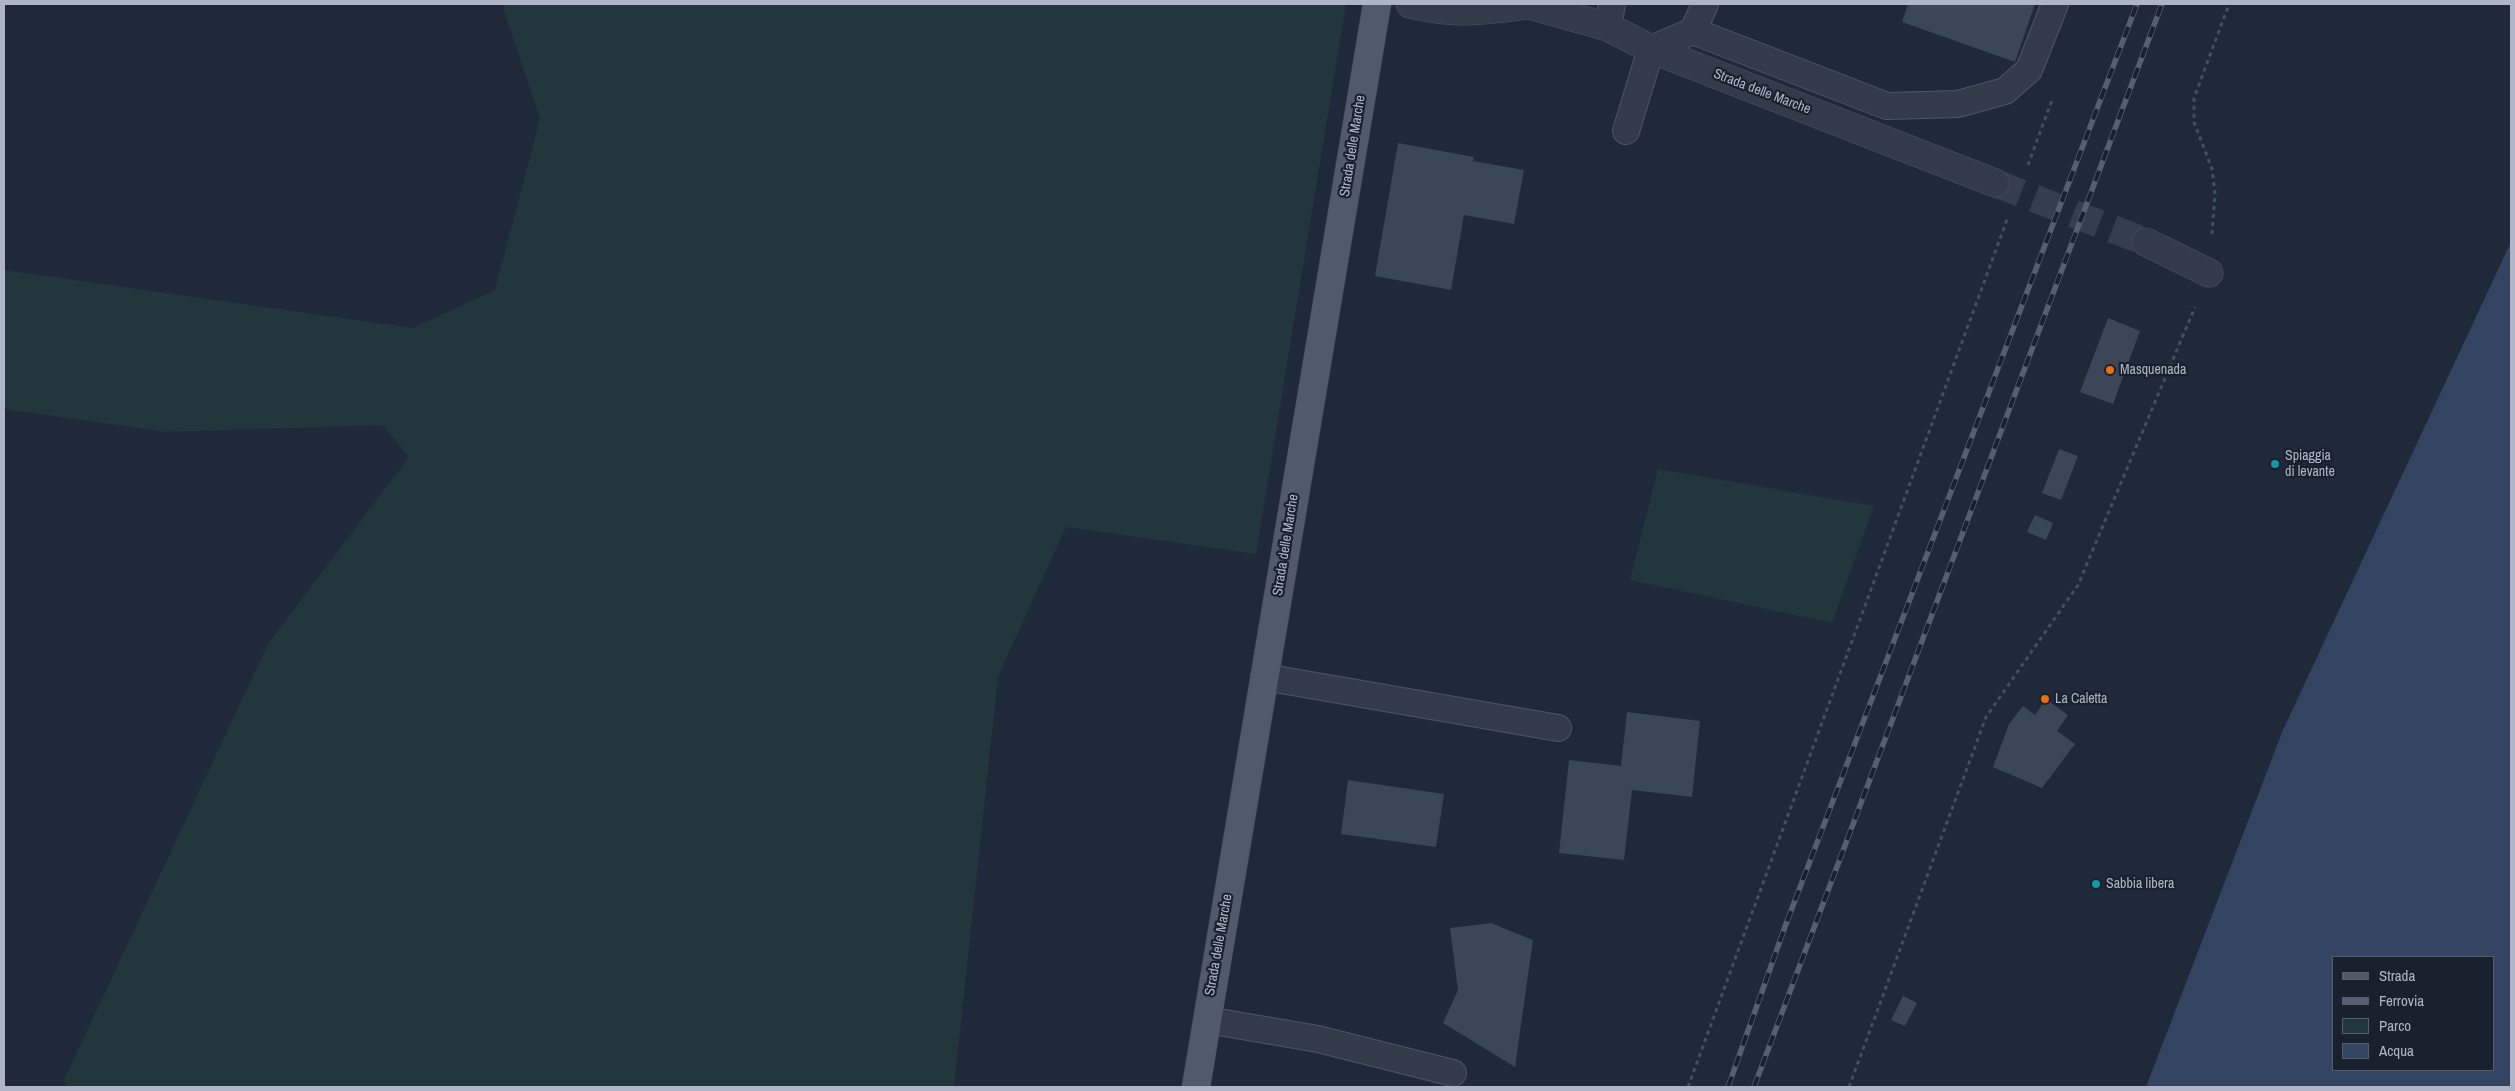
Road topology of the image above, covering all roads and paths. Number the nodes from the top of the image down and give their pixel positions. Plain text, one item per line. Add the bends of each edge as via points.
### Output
1 (1377, 4) edge
2 (1410, 4) edge
3 (1527, 4) edge
4 (1705, 4) edge
5 (2055, 4) edge
6 (2228, 4) edge
7 (1610, 15) edge
8 (1693, 32) junction
9 (1651, 49) junction
10 (2053, 97) dead end
11 (1626, 130) dead end
12 (2025, 172) dead end
13 (1995, 183) tunnel mouth
14 (2011, 210) dead end
15 (2146, 242) tunnel mouth
16 (2209, 273) junction
17 (1264, 677) junction
18 (1558, 728) dead end
19 (1207, 1020) junction
20 (1452, 1073) dead end
21 (1196, 1087) edge
22 (1688, 1087) edge
23 (1849, 1087) edge

1 - 17 main road, Strada delle Marche
2 - 3 street, Strada delle Marche via 1438,11 1479,12
3 - 7 street, Strada delle Marche
4 - 8 lane
5 - 8 lane via 2029,70 2005,91 1958,104 1887,106
6 - 16 path via 2194,98 2194,122 2212,169 2215,193
7 - 9 street, Strada delle Marche
8 - 9 lane
9 - 11 lane
9 - 13 street, Strada delle Marche
10 - 12 path
14 - 22 path
15 - 16 street
16 - 23 path via 2078,585 1986,717
17 - 18 lane
17 - 19 main road, Strada delle Marche
19 - 20 lane via 1318,1039
19 - 21 main road, Strada delle Marche

